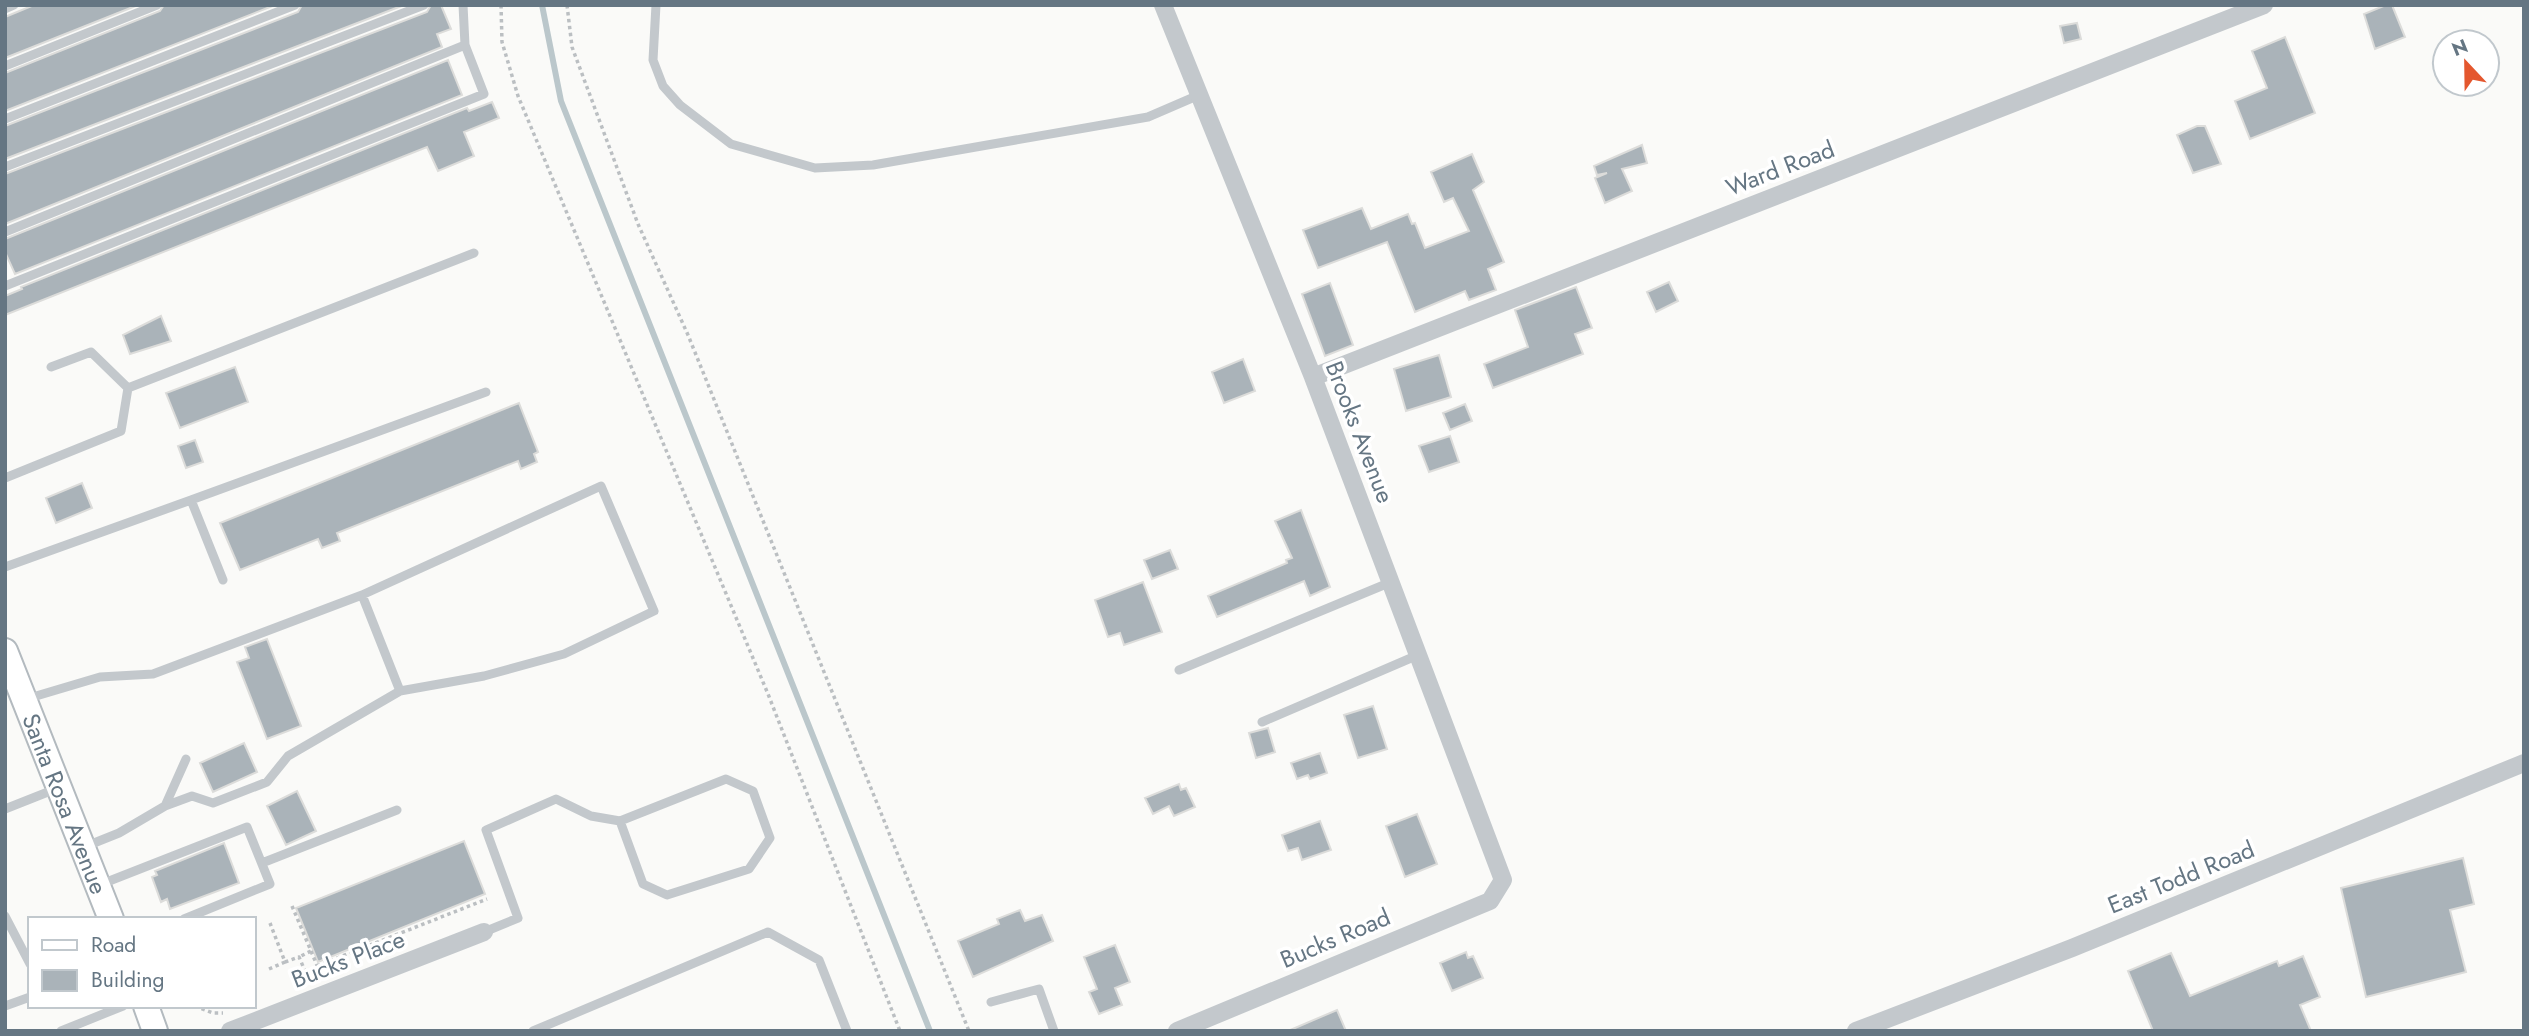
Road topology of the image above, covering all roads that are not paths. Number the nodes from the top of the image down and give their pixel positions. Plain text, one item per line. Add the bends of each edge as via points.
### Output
1 (14, 5) edge
2 (157, 5) edge
3 (295, 5) edge
4 (424, 5) edge
5 (463, 5) edge
6 (656, 5) edge
7 (1163, 5) edge
8 (2264, 5) edge
9 (5, 9) edge
10 (465, 45) junction
11 (5, 66) edge
12 (1199, 95) junction
13 (5, 119) edge
14 (5, 167) edge
15 (5, 232) edge
16 (474, 253) dead end
17 (5, 286) edge
18 (51, 367) dead end
19 (1313, 377) junction
20 (128, 388) junction
21 (486, 392) dead end
22 (5, 478) edge
23 (191, 500) junction
24 (5, 567) edge
25 (223, 580) dead end
26 (1391, 582) junction
27 (362, 595) junction
28 (5, 651) edge
29 (1418, 655) junction
30 (1179, 670) dead end
31 (400, 691) junction
32 (24, 700) junction
33 (1262, 722) dead end
34 (186, 759) dead end
35 (2524, 763) edge
36 (59, 788) junction
37 (165, 806) junction
38 (5, 809) edge
39 (397, 810) dead end
40 (620, 821) junction
41 (83, 847) junction
42 (262, 863) junction
43 (1503, 880) joint
44 (98, 885) junction
45 (5, 915) edge
46 (110, 917) edge
47 (189, 917) edge
48 (484, 932) joint
49 (28, 960) edge
50 (28, 998) edge
51 (990, 1002) dead end
52 (5, 1006) edge
53 (118, 1008) edge
54 (147, 1008) edge
55 (61, 1031) edge
56 (155, 1031) edge
57 (230, 1031) edge
58 (533, 1031) edge
59 (847, 1031) edge
60 (1054, 1031) edge
61 (1177, 1031) edge
62 (1856, 1031) edge

1 - 9 lane
2 - 11 lane
3 - 13 lane
4 - 14 lane
5 - 10 lane
6 - 12 lane via 653,60 663,86 680,105 732,144 815,168 873,165 1148,117
7 - 12 street, Brooks Avenue
8 - 19 street, Ward Road
10 - 15 lane
10 - 17 lane via 484,94
12 - 19 street, Brooks Avenue
16 - 20 lane
18 - 20 lane via 92,352
19 - 26 street, Brooks Avenue
20 - 22 lane via 121,431
21 - 23 lane
23 - 24 lane
23 - 25 lane
26 - 29 street, Brooks Avenue
26 - 30 lane
27 - 31 lane
27 - 31 lane via 601,486 654,611 565,654 484,676
27 - 32 lane via 153,674 100,677
28 - 32 main road, Santa Rosa Avenue
29 - 33 lane
29 - 43 street, Brooks Avenue
31 - 37 lane via 288,756 267,782 213,803 192,796
32 - 36 main road, Santa Rosa Avenue
34 - 37 lane
35 - 62 street, East Todd Road
36 - 38 lane
36 - 41 main road, Santa Rosa Avenue
37 - 41 lane via 119,833
39 - 42 lane
40 - 40 lane via 726,779 752,791 770,838 749,869 667,895 643,884
40 - 48 lane via 591,816 556,799 486,830 518,918
41 - 44 main road, Santa Rosa Avenue
42 - 44 lane via 247,827
42 - 47 lane via 270,884
43 - 61 street, Bucks Road via 1490,901
44 - 46 main road, Santa Rosa Avenue
45 - 49 lane
48 - 57 street, Bucks Place
50 - 52 lane
51 - 60 lane via 1039,989
53 - 55 lane
54 - 56 main road
58 - 59 lane via 768,932 819,960

